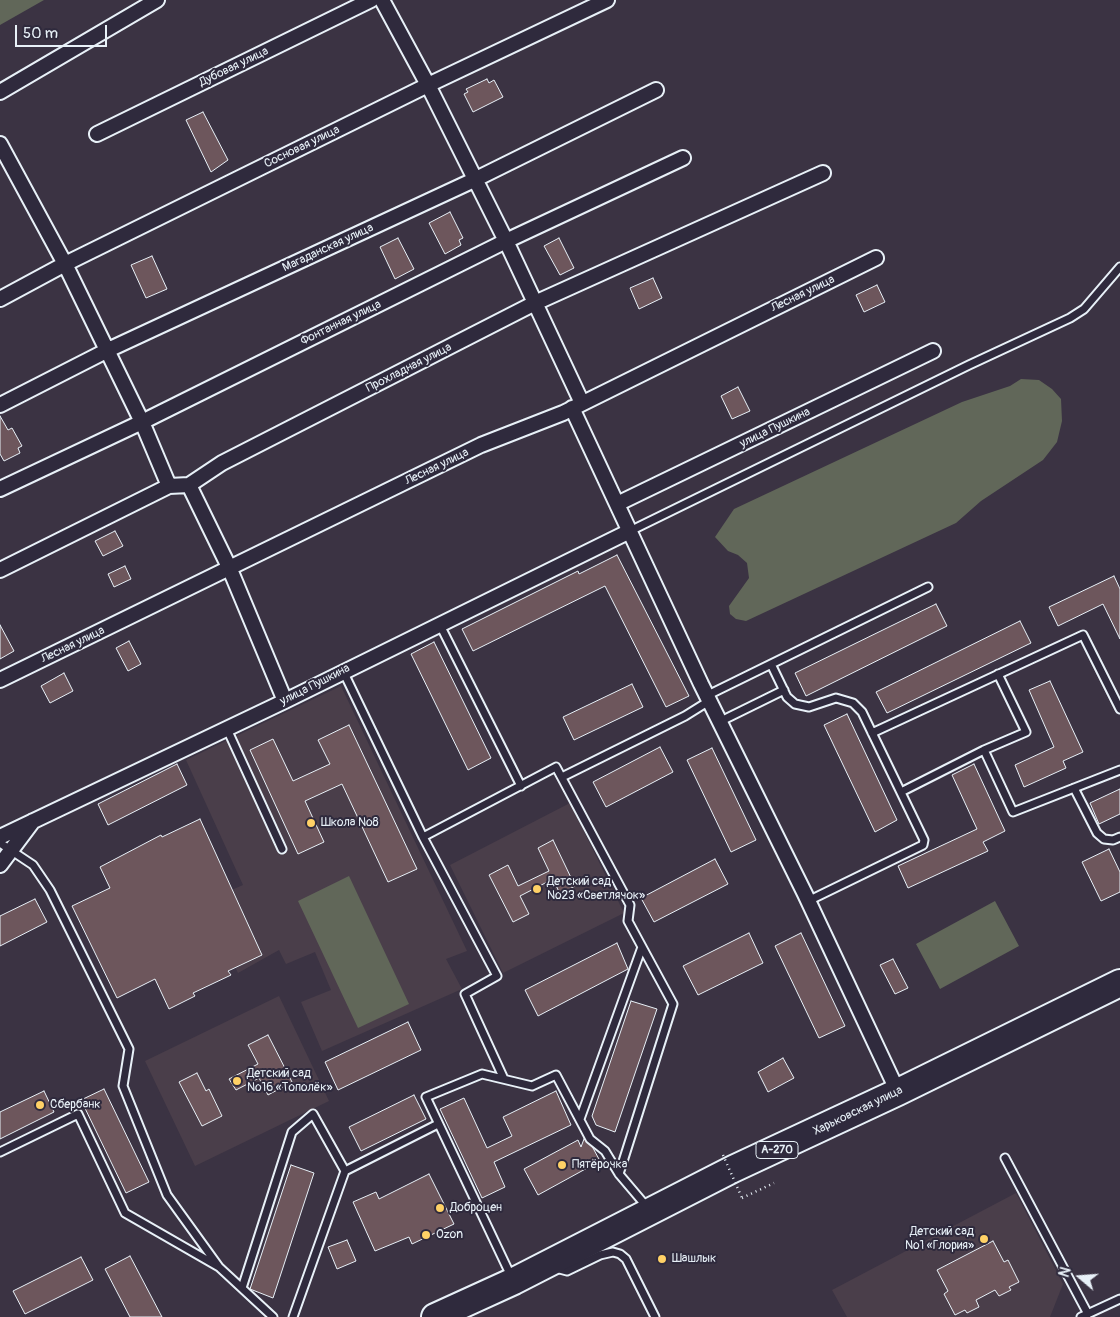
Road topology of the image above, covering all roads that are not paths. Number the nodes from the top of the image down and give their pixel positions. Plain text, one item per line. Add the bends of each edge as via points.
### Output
1 (157, 0) edge
2 (371, 0) edge
3 (382, 0) edge
4 (608, 0) edge
5 (428, 85) junction
6 (656, 90) dead end
7 (0, 92) edge
8 (97, 134) dead end
9 (0, 144) edge
10 (683, 158) dead end
11 (823, 173) dead end
12 (474, 180) junction
13 (506, 241) junction
14 (876, 258) dead end
15 (66, 264) junction
16 (1120, 267) edge
17 (0, 299) edge
18 (535, 303) junction
19 (108, 350) junction
20 (933, 351) dead end
21 (0, 405) edge
22 (577, 406) junction
23 (142, 422) junction
24 (189, 485) junction
25 (169, 486) junction
26 (0, 489) edge
27 (617, 504) junction
28 (630, 531) junction
29 (229, 567) junction
30 (0, 570) edge
31 (928, 587) dead end
32 (439, 623) junction
33 (771, 664) junction
34 (343, 671) junction
35 (998, 674) junction
36 (0, 680) edge
37 (784, 690) junction
38 (708, 699) junction
39 (285, 701) junction
40 (1120, 709) edge
41 (719, 722) junction
42 (226, 728) junction
43 (872, 733) junction
44 (984, 750) junction
45 (1120, 770) edge
46 (562, 777) junction
47 (521, 786) junction
48 (1074, 788) junction
49 (901, 792) junction
50 (34, 820) junction
51 (0, 837) edge
52 (423, 837) junction
53 (1120, 837) edge
54 (0, 843) edge
55 (282, 849) dead end
56 (12, 851) junction
57 (0, 866) edge
58 (808, 901) junction
59 (642, 947) junction
60 (1120, 983) edge
61 (504, 1079) junction
62 (898, 1092) junction
63 (580, 1119) junction
64 (438, 1124) junction
65 (0, 1152) edge
66 (1006, 1158) dead end
67 (345, 1170) junction
68 (619, 1174) junction
69 (651, 1211) junction
70 (543, 1266) junction
71 (219, 1267) junction
72 (514, 1281) junction
73 (242, 1288) junction
74 (1120, 1299) edge
75 (1085, 1315) edge
76 (437, 1316) edge
77 (273, 1317) edge
78 (293, 1317) edge
79 (655, 1317) edge

1 - 7 street
2 - 8 street, Дубовая улица
3 - 5 street
4 - 5 street, Сосновая улица
5 - 12 street
5 - 15 street, Сосновая улица
6 - 12 street, Магаданская улица
9 - 15 street
10 - 13 street, Фонтанная улица
11 - 18 street, Прохладная улица
12 - 13 street
12 - 19 street, Магаданская улица
13 - 18 street
13 - 23 street, Фонтанная улица
14 - 22 street, Лесная улица
15 - 17 street, Сосновая улица
15 - 19 street
16 - 28 lane via 1084,309 1070,318 969,364
18 - 22 street
18 - 24 street, Прохладная улица via 222,463
19 - 21 street, Магаданская улица
19 - 23 street
20 - 27 street, улица Пушкина
22 - 27 street
22 - 29 street, Лесная улица via 481,445
23 - 25 street
23 - 26 street, Фонтанная улица
24 - 25 street
24 - 29 street
25 - 30 street
27 - 28 street
28 - 32 street, улица Пушкина
28 - 38 street
29 - 36 street, Лесная улица
29 - 39 street
31 - 33 lane
32 - 34 street, улица Пушкина
32 - 47 lane
33 - 37 lane
33 - 38 lane
34 - 39 street, улица Пушкина
34 - 52 lane
35 - 40 lane via 1083,635
35 - 43 lane
35 - 44 lane via 1026,732
37 - 41 lane
37 - 43 lane via 790,701 802,707 836,698 852,703 862,712
38 - 41 street
38 - 46 lane via 685,716
39 - 42 street, улица Пушкина
41 - 58 street
42 - 50 street, улица Пушкина
42 - 55 lane
43 - 49 lane
44 - 48 lane via 1013,812
44 - 49 lane
45 - 48 lane
46 - 47 lane via 556,767
46 - 59 lane via 630,905 628,921
47 - 52 lane
48 - 53 lane via 1096,833 1104,839
49 - 58 lane via 924,840 923,845
50 - 51 street, улица Пушкина
50 - 56 street
52 - 61 lane via 497,976 465,994
54 - 56 lane
56 - 57 street
56 - 71 lane via 33,865 50,890 129,1049 123,1086 168,1195
58 - 62 street
59 - 63 lane
59 - 68 lane via 673,1004
60 - 62 highway, Харьковская улица / А-270
61 - 63 lane via 532,1086 556,1075
61 - 64 lane via 482,1074 426,1097
62 - 69 highway, Харьковская улица / А-270
63 - 68 lane via 590,1139 605,1151
64 - 67 lane
64 - 72 lane
65 - 71 lane via 78,1114 124,1212
66 - 75 lane
67 - 73 lane via 313,1114 292,1132
67 - 78 lane
68 - 69 lane
69 - 70 highway, Харьковская улица / А-270
70 - 72 highway, Харьковская улица / А-270
70 - 79 lane via 567,1271 600,1255 620,1254 626,1259
71 - 73 lane
72 - 76 highway, Харьковская улица / А-270
73 - 77 lane
74 - 75 lane

